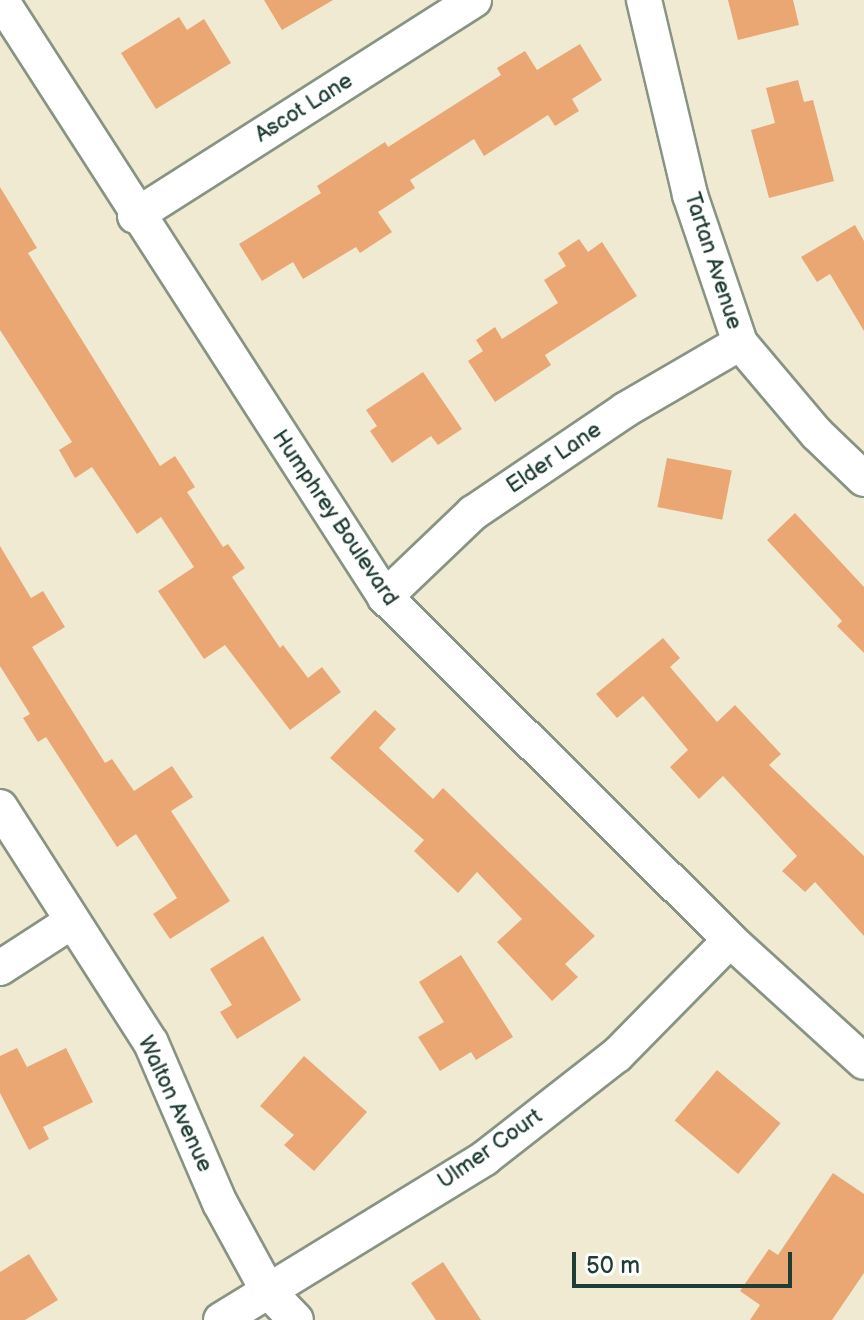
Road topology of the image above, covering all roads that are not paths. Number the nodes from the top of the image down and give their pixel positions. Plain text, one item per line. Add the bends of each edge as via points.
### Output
1 (1, 0) edge
2 (474, 0) edge
3 (644, 0) edge
4 (135, 216) junction
5 (740, 343) junction
6 (864, 479) edge
7 (385, 597) junction
8 (0, 807) edge
9 (71, 922) junction
10 (730, 940) junction
11 (0, 968) edge
12 (864, 1062) edge
13 (268, 1291) junction
14 (221, 1320) edge
15 (296, 1320) edge

1 - 4 street, Humphrey Boulevard
2 - 4 street, Ascot Lane
3 - 5 street, Tartan Avenue via 690,195
4 - 7 street, Humphrey Boulevard
5 - 6 street, Tartan Avenue via 817,434
5 - 7 street, Elder Lane via 625,410 473,513
7 - 10 street, Humphrey Boulevard
8 - 9 street, Walton Avenue
9 - 11 street
9 - 13 street, Walton Avenue via 151,1043 220,1203
10 - 12 street, Humphrey Boulevard
10 - 13 street, Ulmer Court via 617,1055 485,1158
13 - 14 street, Ulmer Court
13 - 15 street, Walton Avenue

